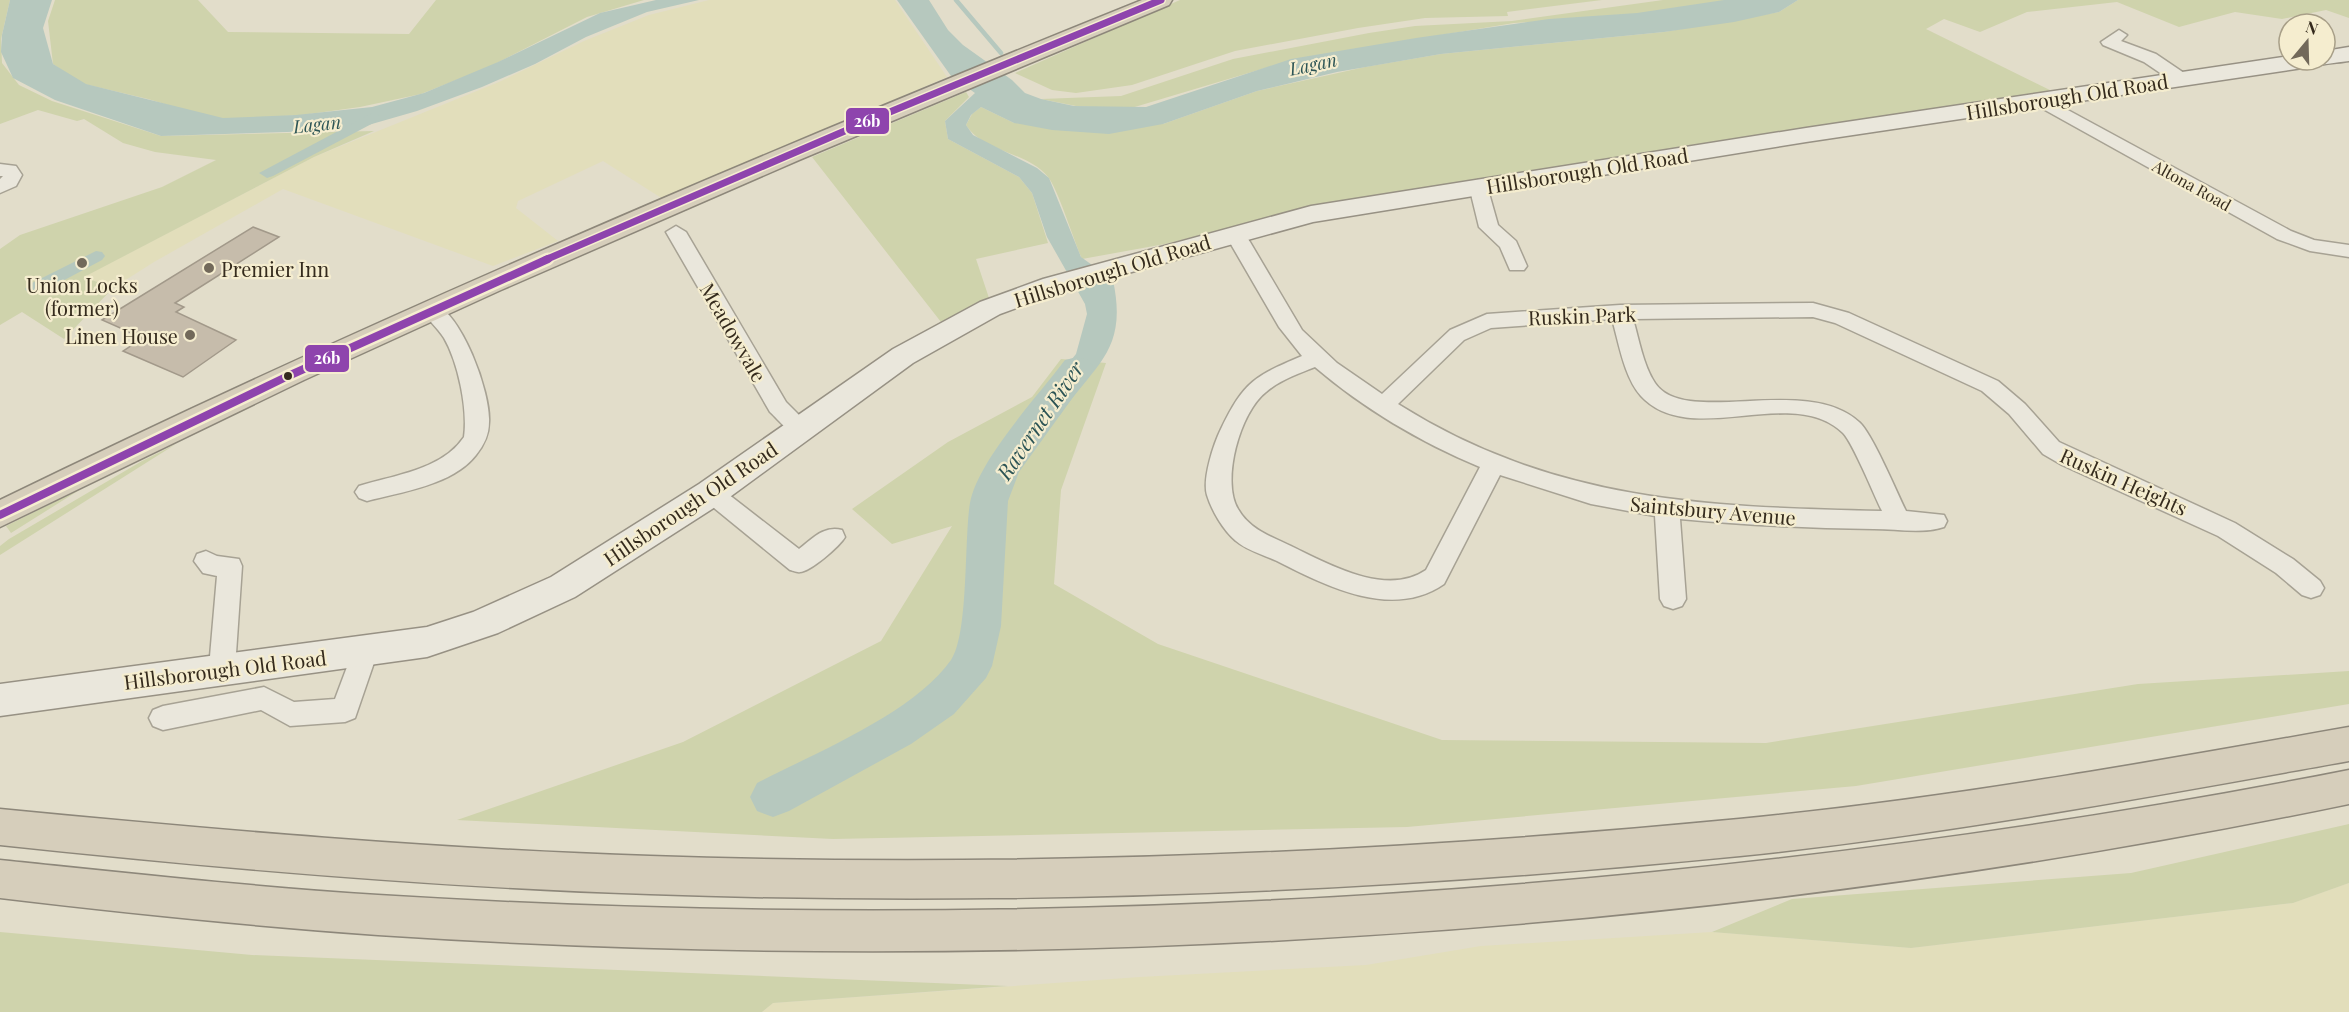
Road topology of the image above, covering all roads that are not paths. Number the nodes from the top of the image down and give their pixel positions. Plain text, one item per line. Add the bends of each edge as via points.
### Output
1 (1161, 0) edge
2 (2109, 42) dead end
3 (2277, 65) edge
4 (2181, 79) junction
5 (2042, 101) junction
6 (0, 170) edge
7 (1478, 186) junction
8 (0, 187) edge
9 (676, 232) dead end
10 (1235, 234) junction
11 (2349, 251) edge
12 (1517, 266) dead end
13 (431, 309) junction
14 (1813, 310) joint
15 (1620, 312) junction
16 (1317, 358) junction
17 (1384, 405) junction
18 (800, 427) junction
19 (1493, 465) junction
20 (367, 492) dead end
21 (711, 493) junction
22 (1667, 511) junction
23 (0, 515) edge
24 (1899, 520) junction
25 (1935, 521) dead end
26 (833, 537) dead end
27 (226, 560) dead end
28 (2311, 588) dead end
29 (1673, 599) dead end
30 (365, 651) junction
31 (222, 668) junction
32 (0, 700) edge
33 (163, 718) dead end
34 (2349, 744) edge
35 (2349, 787) edge
36 (12, 829) edge
37 (2, 879) edge

1 - 13 highway
2 - 4 street via 2150,58
3 - 4 street, Hillsborough Old Road
4 - 5 street, Hillsborough Old Road
5 - 7 street, Hillsborough Old Road
5 - 11 street, Altona Road via 2283,235 2321,248
6 - 8 street via 9,170 13,175
7 - 10 street, Hillsborough Old Road via 1311,214
7 - 12 street via 1489,227 1509,245
9 - 18 street, Meadowvale via 778,407
10 - 16 street, Saintsbury Avenue via 1293,333
10 - 18 street, Hillsborough Old Road via 1053,285 990,308 903,356
13 - 20 street via 462,349 479,423 470,449 442,470
13 - 23 highway via 229,401
14 - 15 street, Ruskin Park
14 - 28 street, Ruskin Heights via 1842,318 1990,386 2017,409 2050,448 2232,531 2293,571
15 - 17 street, Ruskin Park via 1487,321 1457,335
15 - 24 street via 1647,388 1663,403 1686,409 1808,407 1840,419 1853,429
16 - 17 street, Saintsbury Avenue
16 - 19 street via 1256,388 1224,445 1218,492 1228,515 1245,535 1335,579 1368,588 1422,586 1435,577
17 - 19 street, Saintsbury Avenue via 1435,438
18 - 21 street, Hillsborough Old Road
19 - 22 street, Saintsbury Avenue via 1585,496
21 - 26 street via 799,563
21 - 30 street, Hillsborough Old Road via 563,587 521,608 427,642
22 - 24 street, Saintsbury Avenue via 1750,518
22 - 29 street
24 - 25 street, Saintsbury Avenue
27 - 31 street
30 - 31 street, Hillsborough Old Road
30 - 33 street via 345,710 290,714 264,699
31 - 32 street, Hillsborough Old Road
34 - 36 highway via 1976,806 1743,837 1299,871 834,878 527,870 228,850
35 - 37 highway via 2251,808 1724,884 1462,907 1170,924 842,929 629,926 433,918 185,899

